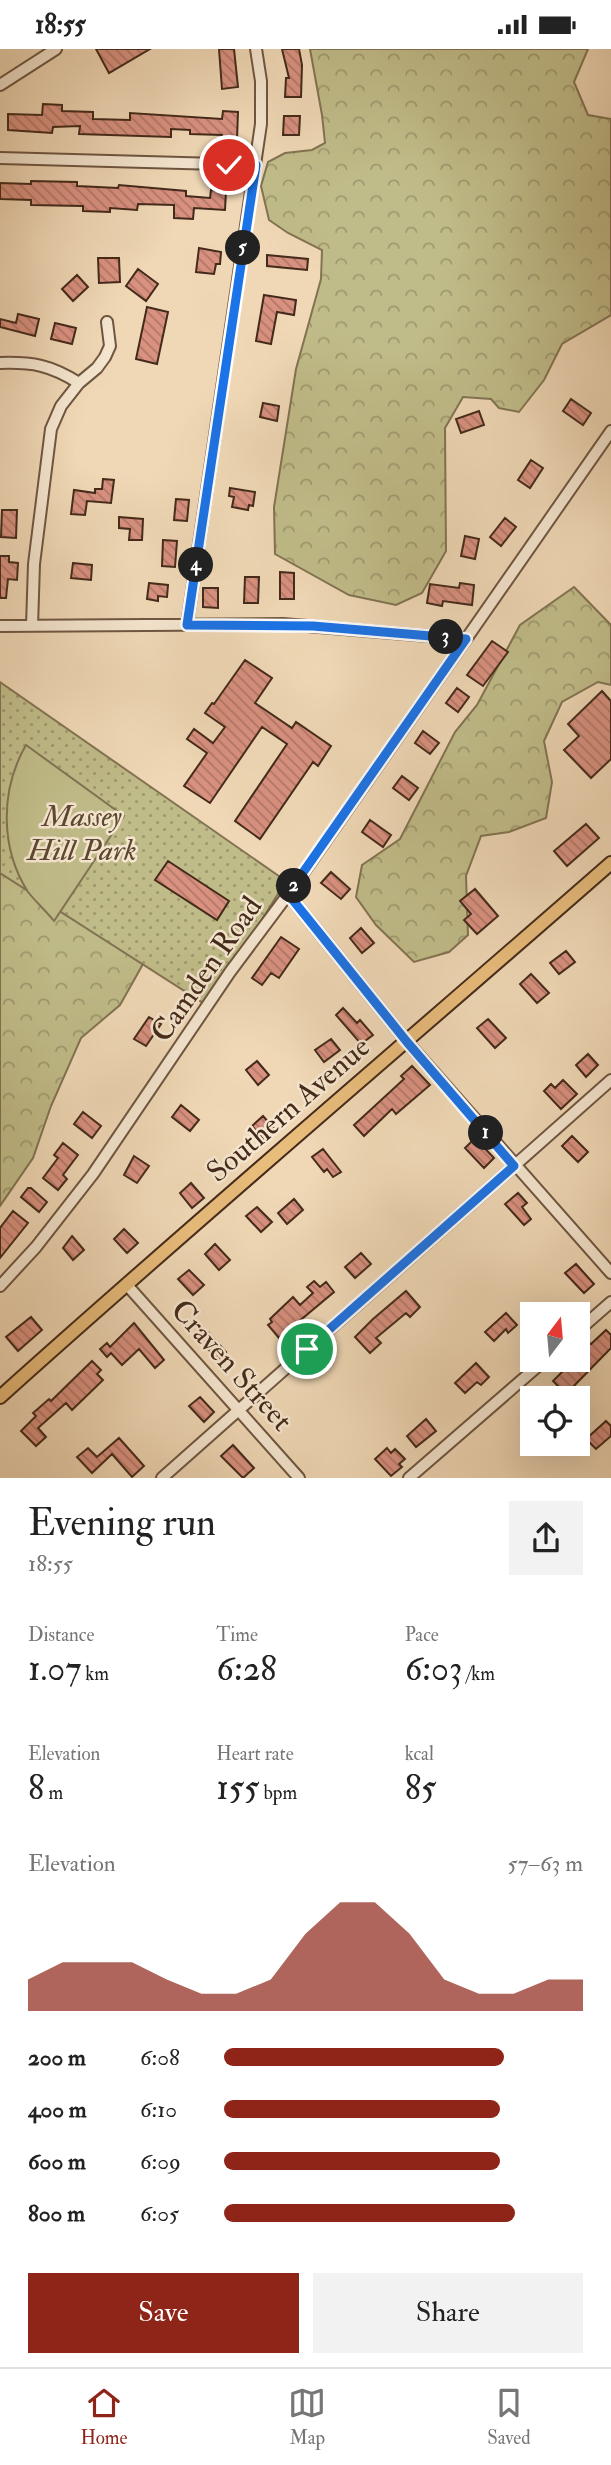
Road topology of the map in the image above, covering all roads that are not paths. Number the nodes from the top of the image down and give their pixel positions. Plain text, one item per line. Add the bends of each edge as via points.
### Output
1 (56, 49) edge
2 (256, 49) edge
3 (0, 85) edge
4 (0, 158) edge
5 (256, 165) junction
6 (107, 323) dead end
7 (0, 363) edge
8 (79, 383) junction
9 (611, 431) edge
10 (187, 625) junction
11 (32, 626) junction
12 (0, 627) edge
13 (466, 639) junction
14 (611, 863) edge
15 (288, 894) junction
16 (407, 1042) junction
17 (611, 1080) edge
18 (514, 1166) junction
19 (611, 1273) edge
20 (127, 1285) junction
21 (0, 1286) edge
22 (611, 1302) edge
23 (590, 1320) edge
24 (531, 1372) edge
25 (0, 1397) edge
26 (238, 1409) junction
27 (162, 1478) edge
28 (299, 1478) edge
29 (409, 1478) edge

1 - 3 street
2 - 5 street via 261,81
4 - 5 street
5 - 10 street
6 - 8 street via 110,346 105,357
7 - 8 street via 31,362
8 - 11 street via 51,429 34,564
9 - 13 street, Camden Road
10 - 11 street
10 - 13 street via 293,625
11 - 12 street
13 - 15 street, Camden Road
14 - 16 main road, Southern Avenue
15 - 16 street
15 - 21 street, Camden Road via 93,1174
16 - 18 street
16 - 20 main road, Southern Avenue
17 - 18 street
18 - 19 street
18 - 26 street
20 - 25 main road, Southern Avenue
20 - 26 street, Craven Street
22 - 23 street
24 - 29 street
26 - 27 street
26 - 28 street, Craven Street

